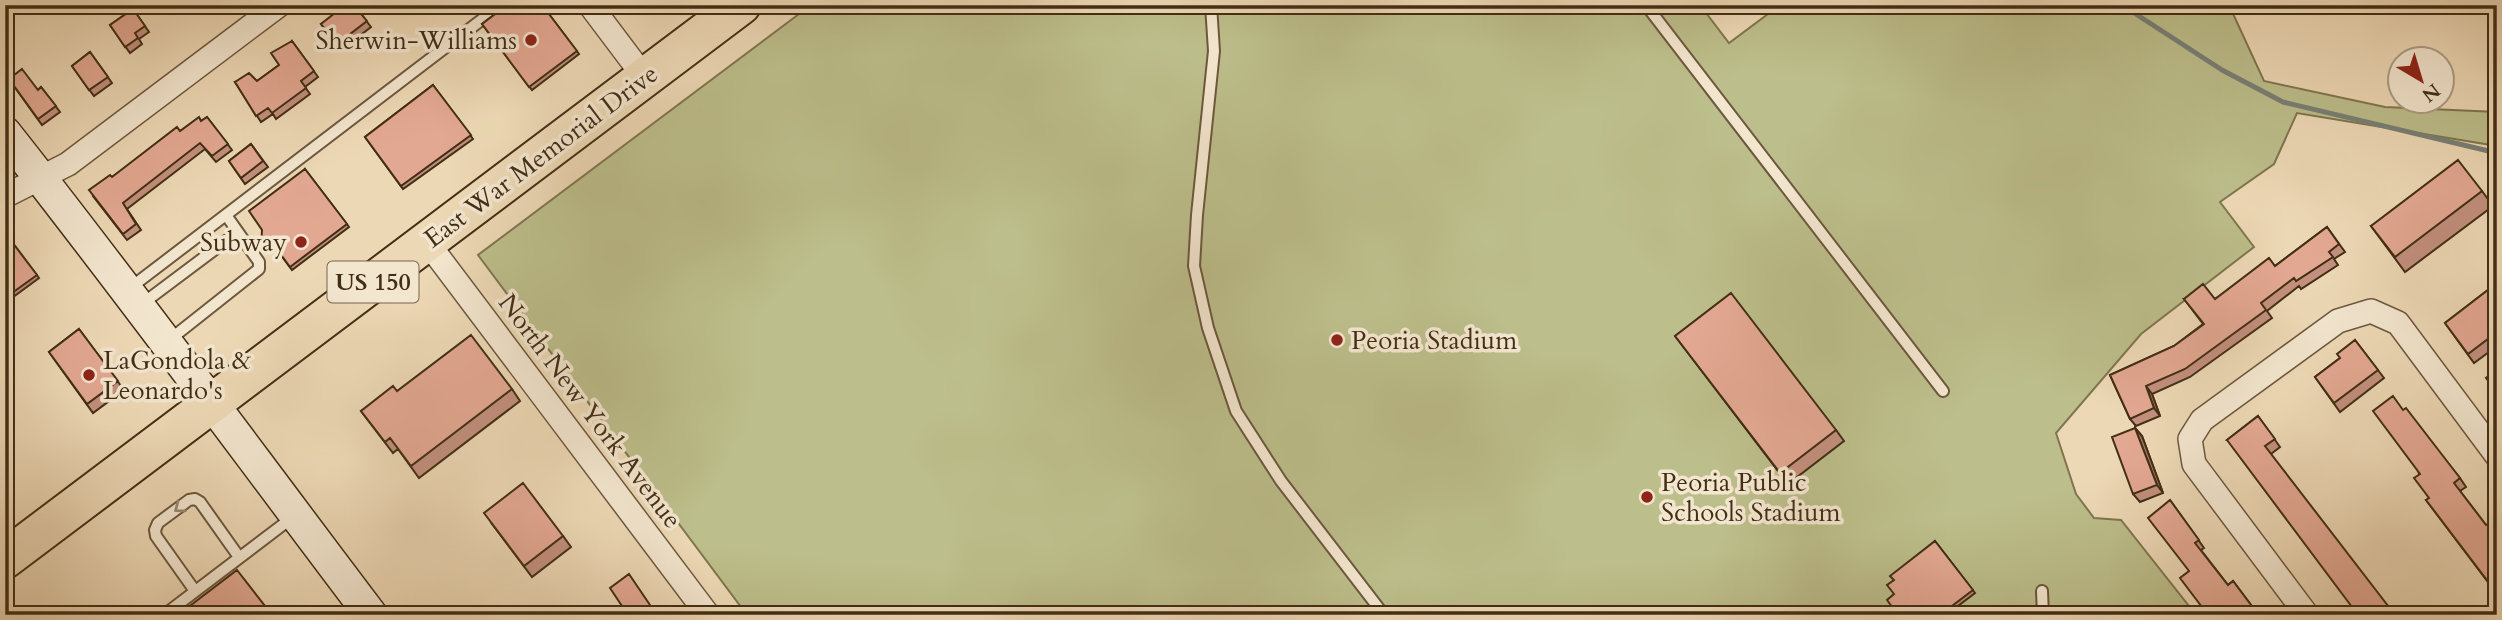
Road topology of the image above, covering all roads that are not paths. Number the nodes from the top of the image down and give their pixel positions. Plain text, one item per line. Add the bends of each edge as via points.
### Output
1 (279, 5) edge
2 (501, 5) edge
3 (590, 5) edge
4 (741, 5) edge
5 (1211, 5) edge
6 (1646, 5) edge
7 (645, 78) junction
8 (5, 132) edge
9 (41, 178) junction
10 (5, 196) edge
11 (226, 215) junction
12 (238, 232) junction
13 (427, 242) junction
14 (133, 299) junction
15 (166, 343) junction
16 (1943, 391) dead end
17 (210, 404) junction
18 (2497, 456) edge
19 (295, 515) junction
20 (239, 557) junction
21 (5, 559) edge
22 (195, 591) junction
23 (2042, 592) dead end
24 (164, 615) edge
25 (371, 615) edge
26 (708, 615) edge
27 (1384, 615) edge
28 (2043, 615) edge
29 (2307, 615) edge

1 - 9 street via 68,164
2 - 11 lane
3 - 7 street
4 - 7 highway, East War Memorial Drive / US 150
5 - 27 lane via 1214,51 1194,266 1208,328 1236,411 1282,481
6 - 16 lane
7 - 13 highway, East War Memorial Drive / US 150
8 - 9 street
9 - 10 street
9 - 14 street
11 - 12 lane
11 - 14 lane
12 - 14 lane
12 - 15 lane via 259,269
13 - 17 highway, East War Memorial Drive / US 150
13 - 26 street, North New York Avenue
14 - 15 street
15 - 17 street
17 - 19 street
17 - 21 highway, East War Memorial Drive / US 150
18 - 29 street via 2398,323 2371,311 2338,321 2202,421 2190,439 2194,464
19 - 20 lane
19 - 25 street
20 - 22 lane
20 -> 22 lane via 195,499 158,523 156,536
22 - 24 lane
23 - 28 lane

